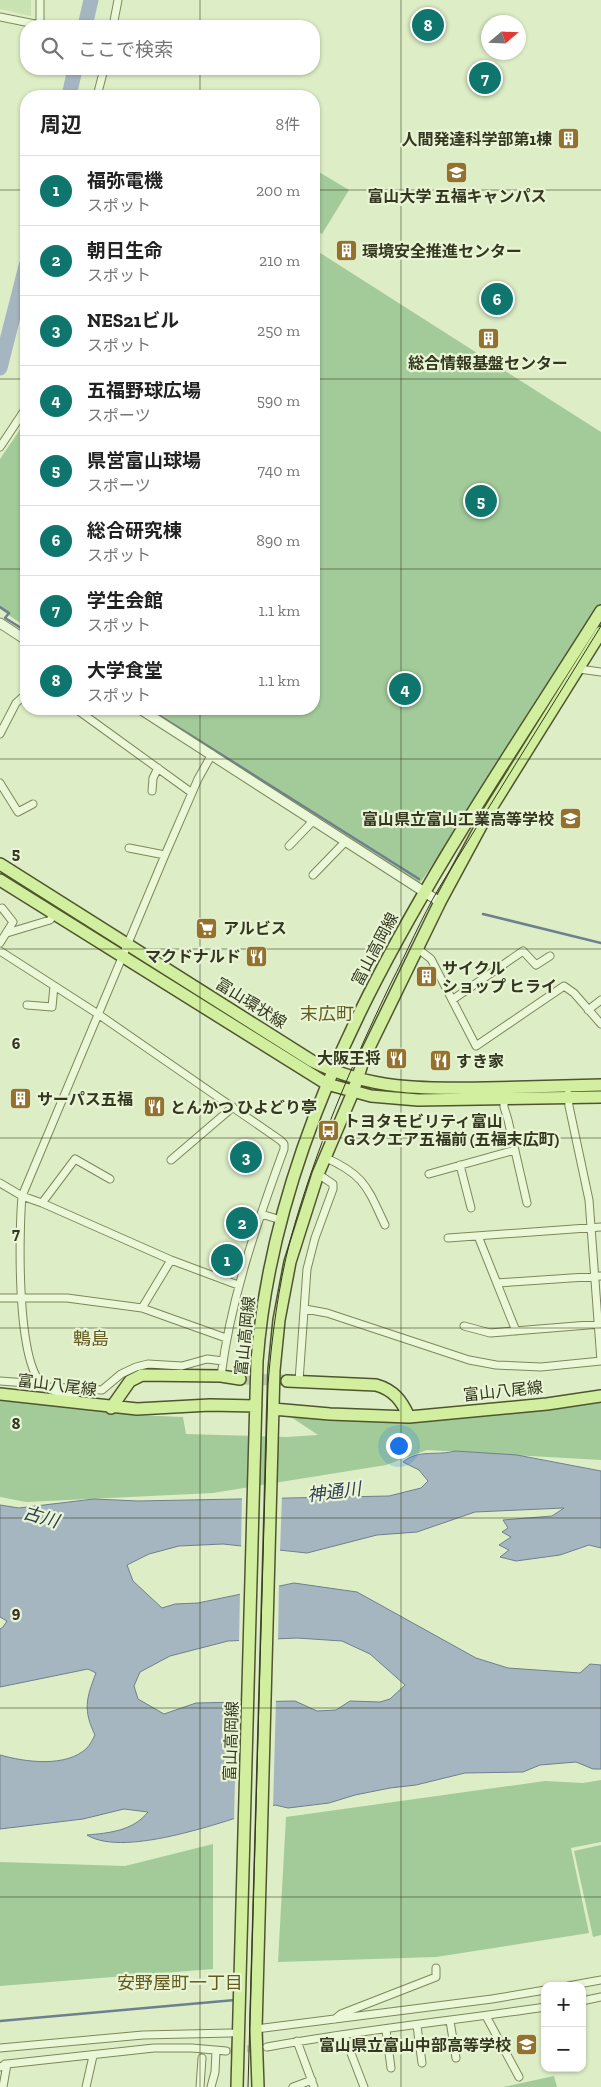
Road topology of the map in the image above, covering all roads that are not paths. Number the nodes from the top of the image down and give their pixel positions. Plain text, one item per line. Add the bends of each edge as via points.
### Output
1 (40, 0) edge
2 (118, 0) edge
3 (0, 17) edge
4 (40, 20) edge
5 (114, 20) edge
6 (20, 21) edge
7 (102, 75) edge
8 (99, 90) edge
9 (20, 417) edge
10 (0, 447) edge
11 (601, 611) edge
12 (0, 623) edge
13 (601, 632) edge
14 (20, 636) edge
15 (579, 669) junction
16 (601, 672) edge
17 (20, 699) edge
18 (84, 715) edge
19 (150, 715) edge
20 (0, 734) edge
21 (212, 754) junction
22 (158, 768) junction
23 (0, 783) edge
24 (152, 791) dead end
25 (192, 793) junction
26 (33, 804) dead end
27 (314, 820) junction
28 (346, 841) junction
29 (290, 846) dead end
30 (129, 848) dead end
31 (165, 855) junction
32 (0, 864) edge
33 (313, 875) dead end
34 (0, 880) edge
35 (425, 891) junction
36 (440, 902) junction
37 (2, 908) dead end
38 (54, 914) junction
39 (7, 933) junction
40 (0, 943) edge
41 (127, 944) junction
42 (417, 948) junction
43 (0, 951) edge
44 (122, 956) junction
45 (550, 956) dead end
46 (54, 986) junction
47 (452, 1000) junction
48 (601, 1000) edge
49 (27, 1005) dead end
50 (588, 1010) junction
51 (98, 1014) junction
52 (601, 1024) edge
53 (332, 1071) junction
54 (357, 1079) junction
55 (327, 1084) junction
56 (601, 1085) edge
57 (568, 1086) junction
58 (504, 1088) junction
59 (353, 1092) junction
60 (568, 1098) junction
61 (601, 1098) edge
62 (504, 1100) junction
63 (233, 1107) junction
64 (515, 1150) junction
65 (324, 1157) junction
66 (171, 1160) dead end
67 (460, 1165) junction
68 (318, 1174) junction
69 (429, 1174) dead end
70 (110, 1179) dead end
71 (0, 1183) edge
72 (22, 1196) junction
73 (42, 1203) junction
74 (527, 1203) dead end
75 (471, 1208) dead end
76 (260, 1214) junction
77 (281, 1220) junction
78 (385, 1225) dead end
79 (591, 1227) junction
80 (601, 1227) edge
81 (478, 1236) junction
82 (448, 1238) dead end
83 (171, 1260) junction
84 (598, 1276) edge
85 (497, 1283) junction
86 (238, 1286) junction
87 (0, 1298) edge
88 (20, 1298) junction
89 (142, 1308) junction
90 (305, 1309) junction
91 (599, 1324) edge
92 (464, 1326) dead end
93 (516, 1331) junction
94 (226, 1338) junction
95 (223, 1361) junction
96 (601, 1361) edge
97 (221, 1376) junction
98 (240, 1379) tunnel mouth
99 (0, 1380) edge
100 (287, 1380) tunnel mouth
101 (299, 1381) junction
102 (44, 1385) junction
103 (0, 1394) edge
104 (601, 1396) edge
105 (90, 1405) junction
106 (111, 1408) junction
107 (256, 1409) junction
108 (273, 1412) junction
109 (408, 1417) junction
110 (436, 1968) dead end
111 (601, 1980) edge
112 (586, 1983) edge
113 (541, 1991) edge
114 (601, 1997) edge
115 (586, 2000) edge
116 (541, 2008) edge
117 (486, 2016) junction
118 (335, 2020) junction
119 (450, 2021) junction
120 (417, 2026) junction
121 (256, 2027) junction
122 (235, 2029) junction
123 (386, 2030) junction
124 (344, 2035) junction
125 (297, 2041) junction
126 (267, 2047) tunnel mouth
127 (0, 2048) edge
128 (216, 2051) junction
129 (226, 2051) tunnel mouth
130 (93, 2056) junction
131 (202, 2058) dead end
132 (456, 2058) dead end
133 (422, 2062) dead end
134 (2, 2065) edge
135 (391, 2068) dead end
136 (518, 2077) dead end
137 (313, 2084) edge
138 (3, 2087) edge
139 (86, 2087) edge
140 (200, 2087) edge
141 (212, 2087) edge
142 (237, 2087) edge
143 (258, 2087) edge
144 (293, 2087) edge
145 (364, 2087) edge

1 - 4 street
2 - 5 street
3 - 6 street
7 - 8 street
9 - 10 street
11 - 35 main road, 富山高岡線
12 - 14 street
13 - 15 main road, 富山高岡線
15 - 16 street
15 - 36 main road, 富山高岡線 via 495,802
17 - 20 street
18 - 22 street
19 - 21 street
21 - 25 street
21 - 27 street
22 - 24 street
22 - 25 street
23 - 26 street via 18,812
25 - 31 street
27 - 28 street
27 - 29 street
28 - 33 street
28 - 35 street
30 - 31 street
31 - 41 street
32 - 41 main road, 富山環状線
34 - 38 main road, 富山環状線
35 - 36 street
35 - 53 main road, 富山高岡線 via 353,1024
36 - 42 main road, 富山高岡線
37 - 39 street via 13,922
38 - 39 street via 50,920
38 - 44 main road, 富山環状線
39 - 40 street
41 - 44 street
41 - 53 main road, 富山環状線
42 - 47 street via 431,959
42 - 54 main road, 富山高岡線
43 - 46 street
44 - 51 street
44 - 55 main road, 富山環状線
45 - 47 street via 536,965 523,951
46 - 49 street via 52,1007
46 - 51 street
47 - 50 street via 476,1046 564,986
48 - 50 street
50 - 52 street
51 - 63 street
51 - 72 street
53 - 54 main road, 富山環状線
53 - 55 main road, 富山高岡線
54 - 58 main road, 富山環状線 via 412,1088
54 - 59 main road, 富山高岡線
55 - 59 main road, 富山環状線
55 - 77 main road, 富山高岡線
56 - 57 main road, 富山環状線
57 - 58 main road, 富山環状線
57 - 60 street
58 - 62 street
59 - 62 main road, 富山環状線 via 418,1100
59 - 65 main road, 富山高岡線
60 - 61 main road, 富山環状線
60 - 62 main road, 富山環状線
60 - 79 street via 589,1200
62 - 64 street
63 - 66 street
63 - 76 street via 284,1144
64 - 67 street
64 - 74 street
65 - 68 main road, 富山高岡線
65 - 78 street via 358,1176
67 - 69 street
67 - 75 street
68 - 90 street via 333,1184 333,1189 309,1258
68 - 108 main road, 富山高岡線 via 290,1262 274,1370
70 - 73 street via 76,1159
71 - 72 street
72 - 73 street
72 - 88 street
73 - 83 street
76 - 77 street
76 - 86 street
77 - 107 main road, 富山高岡線 via 261,1318
79 - 80 street
79 - 81 street
79 - 84 street
81 - 82 street
81 - 85 street
83 - 86 street
83 - 89 street
84 - 85 street
84 - 91 street
85 - 93 street
86 - 94 street
87 - 88 street
88 - 89 street via 67,1298
88 - 102 street via 29,1352 34,1370
89 - 94 street
90 - 96 street via 327,1313 469,1360 496,1365 541,1368
90 - 101 street
91 - 93 street
91 - 96 street
92 - 93 street via 490,1333
94 - 95 street
95 - 97 street
95 - 102 street via 207,1358 182,1366 148,1364 120,1374 102,1390
97 - 98 main road, 富山八尾線
97 - 106 main road, 富山八尾線 via 142,1375 130,1381
99 - 102 street
100 - 101 main road
101 - 109 main road via 376,1385 398,1398
102 - 105 street
103 - 105 main road, 富山八尾線
104 - 109 main road, 富山八尾線
105 - 106 main road, 富山八尾線
106 - 107 main road, 富山八尾線 via 210,1405
107 - 122 main road, 富山高岡線
108 - 109 main road, 富山八尾線
108 - 121 main road, 富山高岡線
110 - 118 street via 436,1977 341,2014
111 - 112 street
113 - 118 street
114 - 115 street
116 - 117 street
117 - 119 street
117 - 136 street
118 - 121 street
119 - 120 street
119 - 132 street
120 - 123 street
120 - 133 street
121 - 143 main road, 富山高岡線
122 - 127 street
122 - 142 main road, 富山高岡線
123 - 124 street
123 - 135 street
124 - 125 street
124 - 145 street
125 - 126 street
125 - 137 street
128 - 129 street
128 - 130 street via 154,2048
128 - 141 street
130 - 134 street
130 - 139 street
131 - 140 street
134 - 138 street
137 - 144 street

